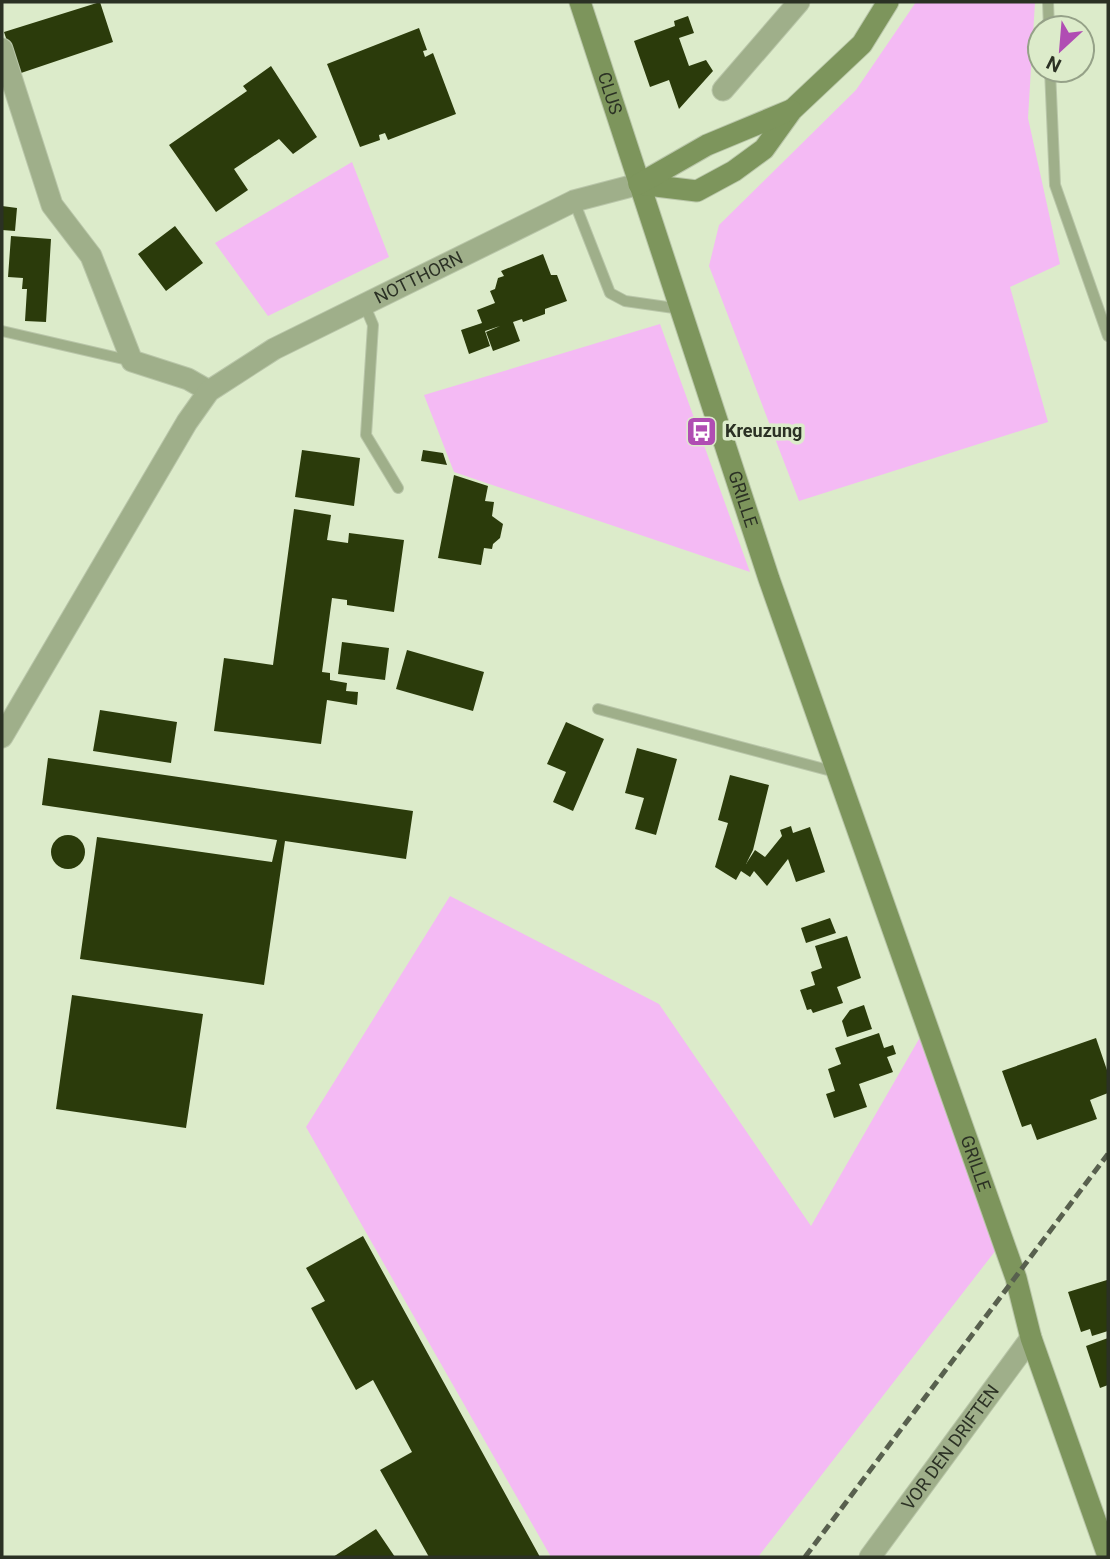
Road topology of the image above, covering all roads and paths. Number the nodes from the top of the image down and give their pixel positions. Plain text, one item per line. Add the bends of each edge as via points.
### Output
1 (580, 2) edge
2 (799, 2) edge
3 (888, 2) edge
4 (2, 50) edge
5 (1051, 84) edge
6 (723, 90) dead end
7 (792, 110) junction
8 (639, 184) junction
9 (574, 201) junction
10 (365, 306) junction
11 (682, 310) junction
12 (2, 331) edge
13 (1108, 336) edge
14 (132, 361) junction
15 (209, 391) junction
16 (398, 488) dead end
17 (598, 709) dead end
18 (2, 737) edge
19 (839, 773) junction
20 (1031, 1338) junction
21 (1108, 1556) edge
22 (870, 1557) edge

1 - 8 main road, CLUS
2 - 6 street
3 - 7 main road via 862,44
4 - 14 street via 52,205 91,256
5 - 13 lane via 1055,185
7 - 8 main road via 707,145
7 - 8 main road via 764,149 734,172 697,191
8 - 9 street, NOTTHORN
8 - 11 main road, GRILLE
9 - 10 street, NOTTHORN
9 - 11 lane via 610,293 625,301
10 - 15 street, NOTTHORN via 274,349
10 - 16 lane via 373,325 366,435
11 - 19 main road, GRILLE via 769,579
12 - 14 lane
14 - 15 street via 188,379
15 - 18 street, NOTTHORN
17 - 19 lane
19 - 20 main road, GRILLE via 1016,1278
20 - 21 main road, GRILLE
20 - 22 street, VOR DEN DRIFTEN

